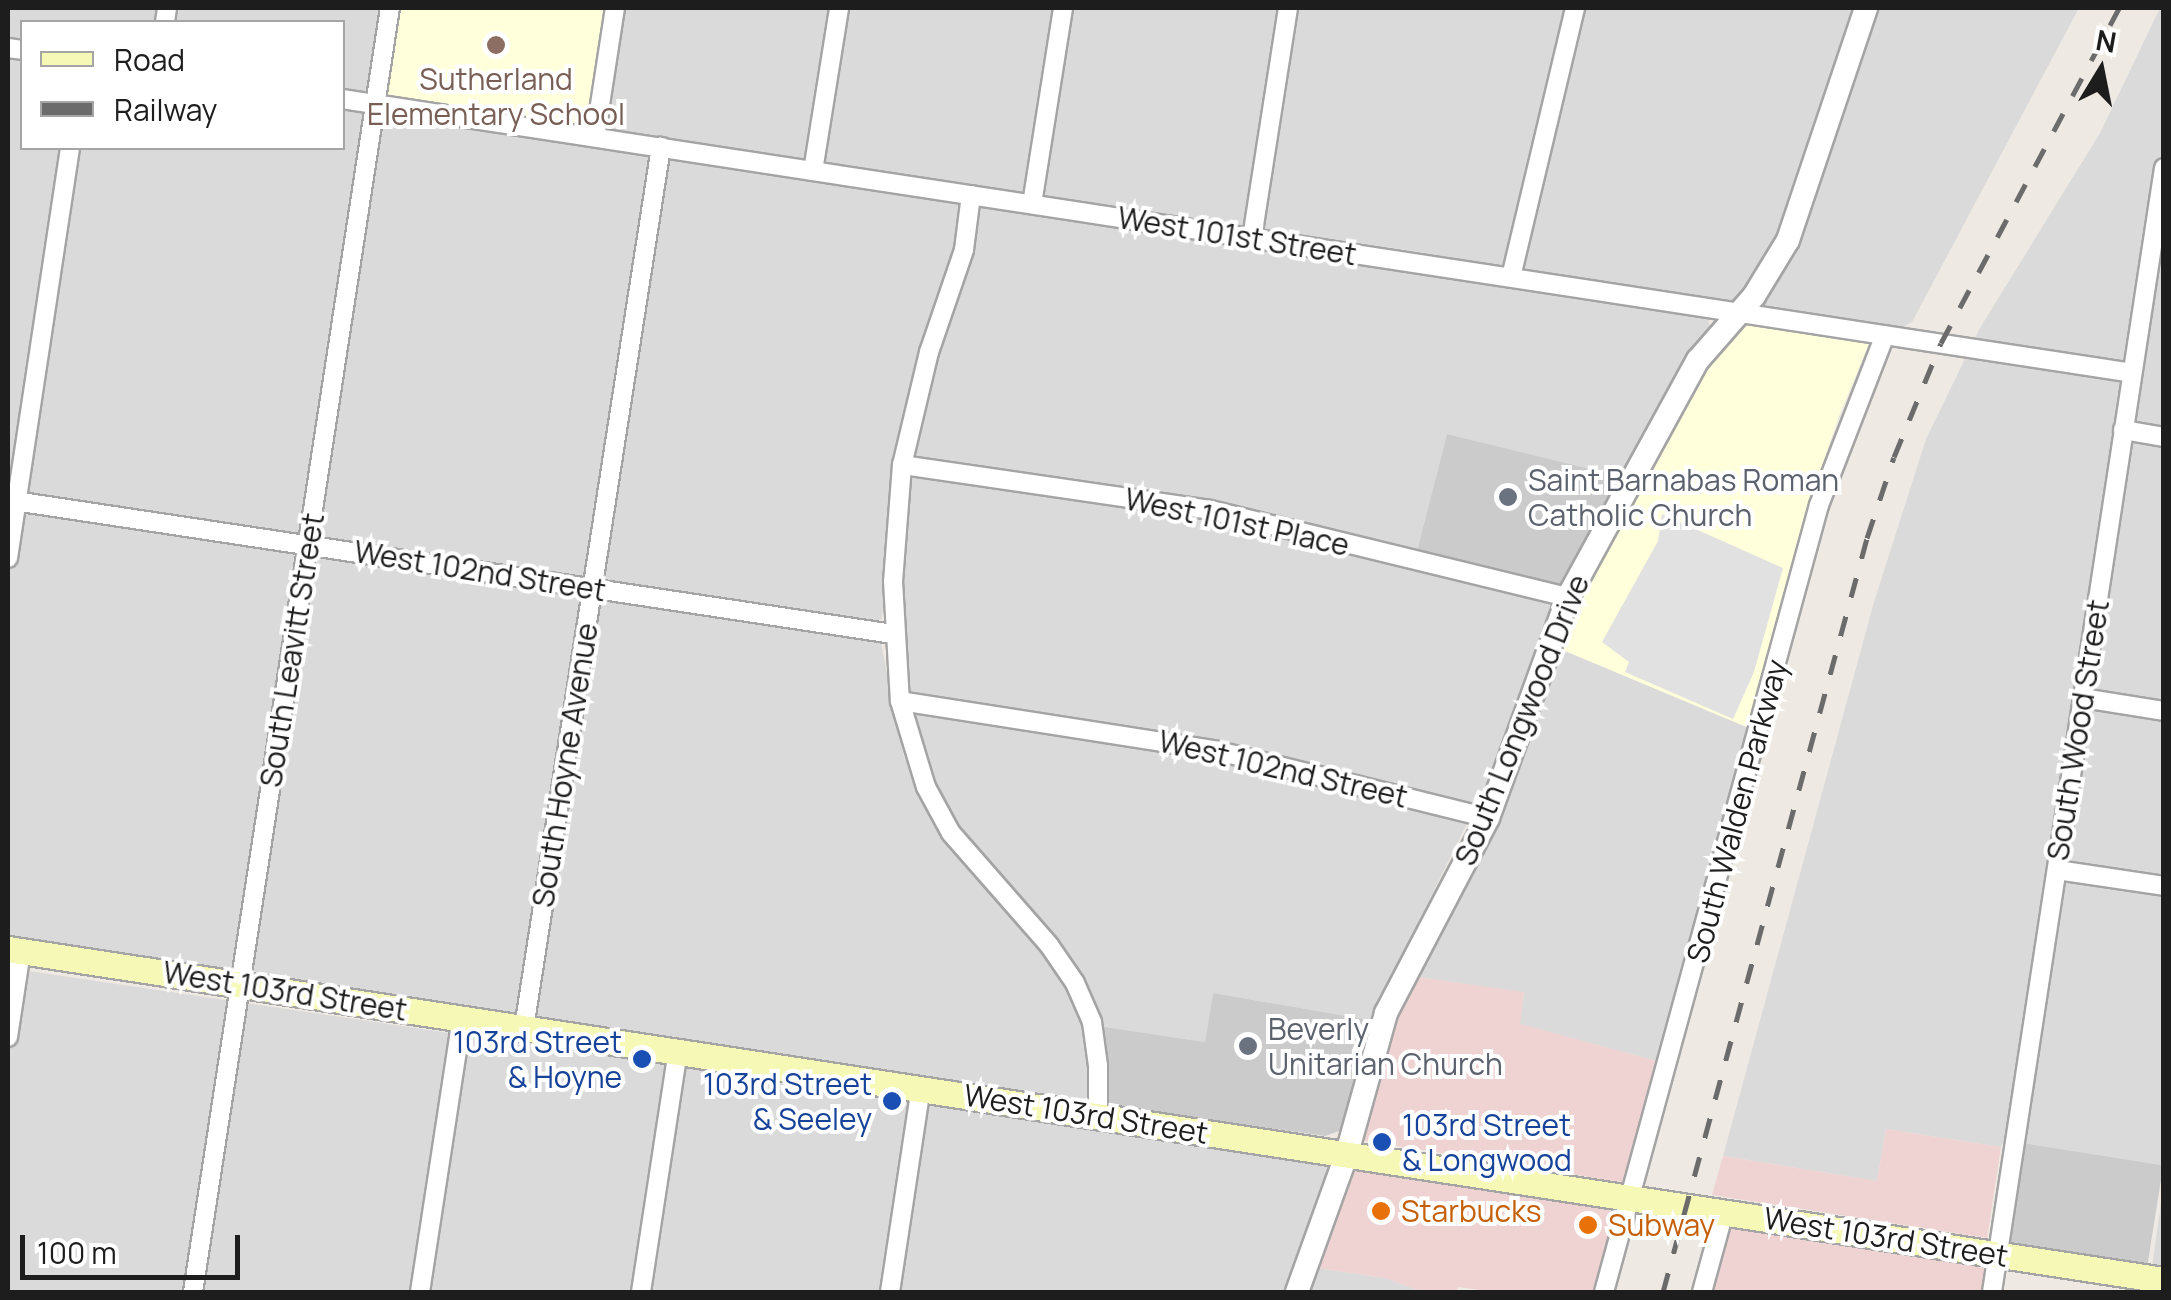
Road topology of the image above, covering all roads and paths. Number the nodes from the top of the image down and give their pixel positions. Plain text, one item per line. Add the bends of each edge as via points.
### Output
1 (390, 8) edge
2 (615, 8) edge
3 (838, 8) edge
4 (1063, 8) edge
5 (1288, 8) edge
6 (1576, 8) edge
7 (1866, 8) edge
8 (345, 99) edge
9 (376, 104) junction
10 (595, 137) junction
11 (661, 148) junction
12 (70, 150) edge
13 (2164, 168) edge
14 (813, 171) junction
15 (971, 195) junction
16 (1032, 204) junction
17 (1252, 238) junction
18 (1511, 278) junction
19 (1740, 312) junction
20 (1886, 334) junction
21 (2132, 372) junction
22 (2124, 430) junction
23 (2164, 437) edge
24 (902, 465) junction
25 (12, 500) edge
26 (308, 545) junction
27 (8, 558) edge
28 (592, 588) junction
29 (1568, 597) junction
30 (893, 634) junction
31 (2083, 698) junction
32 (900, 700) junction
33 (2164, 711) edge
34 (1488, 818) junction
35 (2057, 870) junction
36 (2164, 886) edge
37 (14, 950) edge
38 (240, 984) junction
39 (462, 1018) junction
40 (524, 1028) junction
41 (8, 1037) edge
42 (678, 1051) junction
43 (921, 1088) junction
44 (1098, 1115) junction
45 (1347, 1153) junction
46 (1633, 1198) junction
47 (1724, 1212) junction
48 (1998, 1255) junction
49 (2164, 1280) edge
50 (193, 1292) edge
51 (420, 1292) edge
52 (641, 1292) edge
53 (890, 1292) edge
54 (1297, 1292) edge
55 (1604, 1292) edge
56 (1702, 1292) edge
57 (1992, 1292) edge

1 - 9 street, South Leavitt Street
2 - 10 street
3 - 14 street
4 - 16 street
5 - 17 street
6 - 18 street
7 - 19 street, South Longwood Drive via 1788,240
8 - 9 street, West 101st Street
9 - 10 street, West 101st Street
9 - 26 street, South Leavitt Street
10 - 11 street, West 101st Street
11 - 14 street, West 101st Street
11 - 28 street, South Hoyne Avenue
12 - 25 street
13 - 21 street, South Wood Street
14 - 15 street, West 101st Street
15 - 16 street, West 101st Street
15 - 24 street via 964,250 920,383
16 - 17 street, West 101st Street
17 - 18 street, West 101st Street
18 - 19 street, West 101st Street
19 - 20 street, West 101st Street
19 - 29 street, South Longwood Drive via 1698,360
20 - 21 street, West 101st Street
20 - 46 street, South Walden Parkway via 1819,504
21 - 22 street, South Wood Street
22 - 23 street
22 - 31 street, South Wood Street
24 - 29 street, West 101st Place via 1210,510
24 - 30 street
25 - 26 street, West 102nd Street
25 - 27 street
26 - 28 street, West 102nd Street
26 - 38 street, South Leavitt Street
28 - 30 street, West 102nd Street
28 - 40 street, South Hoyne Avenue
29 - 34 street, South Longwood Drive
30 - 32 street
31 - 33 street
31 - 35 street, South Wood Street
32 - 34 street, West 102nd Street via 1218,752
32 - 44 street via 926,787 951,833 1075,983 1092,1022
34 - 45 street, South Longwood Drive via 1386,1013
35 - 36 street
35 - 48 street, South Wood Street
37 - 38 main road, West 103rd Street
37 - 41 street
38 - 39 main road, West 103rd Street
38 - 50 street, South Leavitt Street
39 - 40 main road, West 103rd Street
39 - 51 street
40 - 42 main road, West 103rd Street
42 - 43 main road, West 103rd Street
42 - 52 street
43 - 44 main road, West 103rd Street
43 - 53 street
44 - 45 main road, West 103rd Street
45 - 46 main road, West 103rd Street
45 - 54 street, South Longwood Drive
46 - 47 main road, West 103rd Street
46 - 55 street, South Walden Parkway
47 - 48 main road, West 103rd Street
47 - 56 street
48 - 49 main road, West 103rd Street
48 - 57 street, South Wood Street

